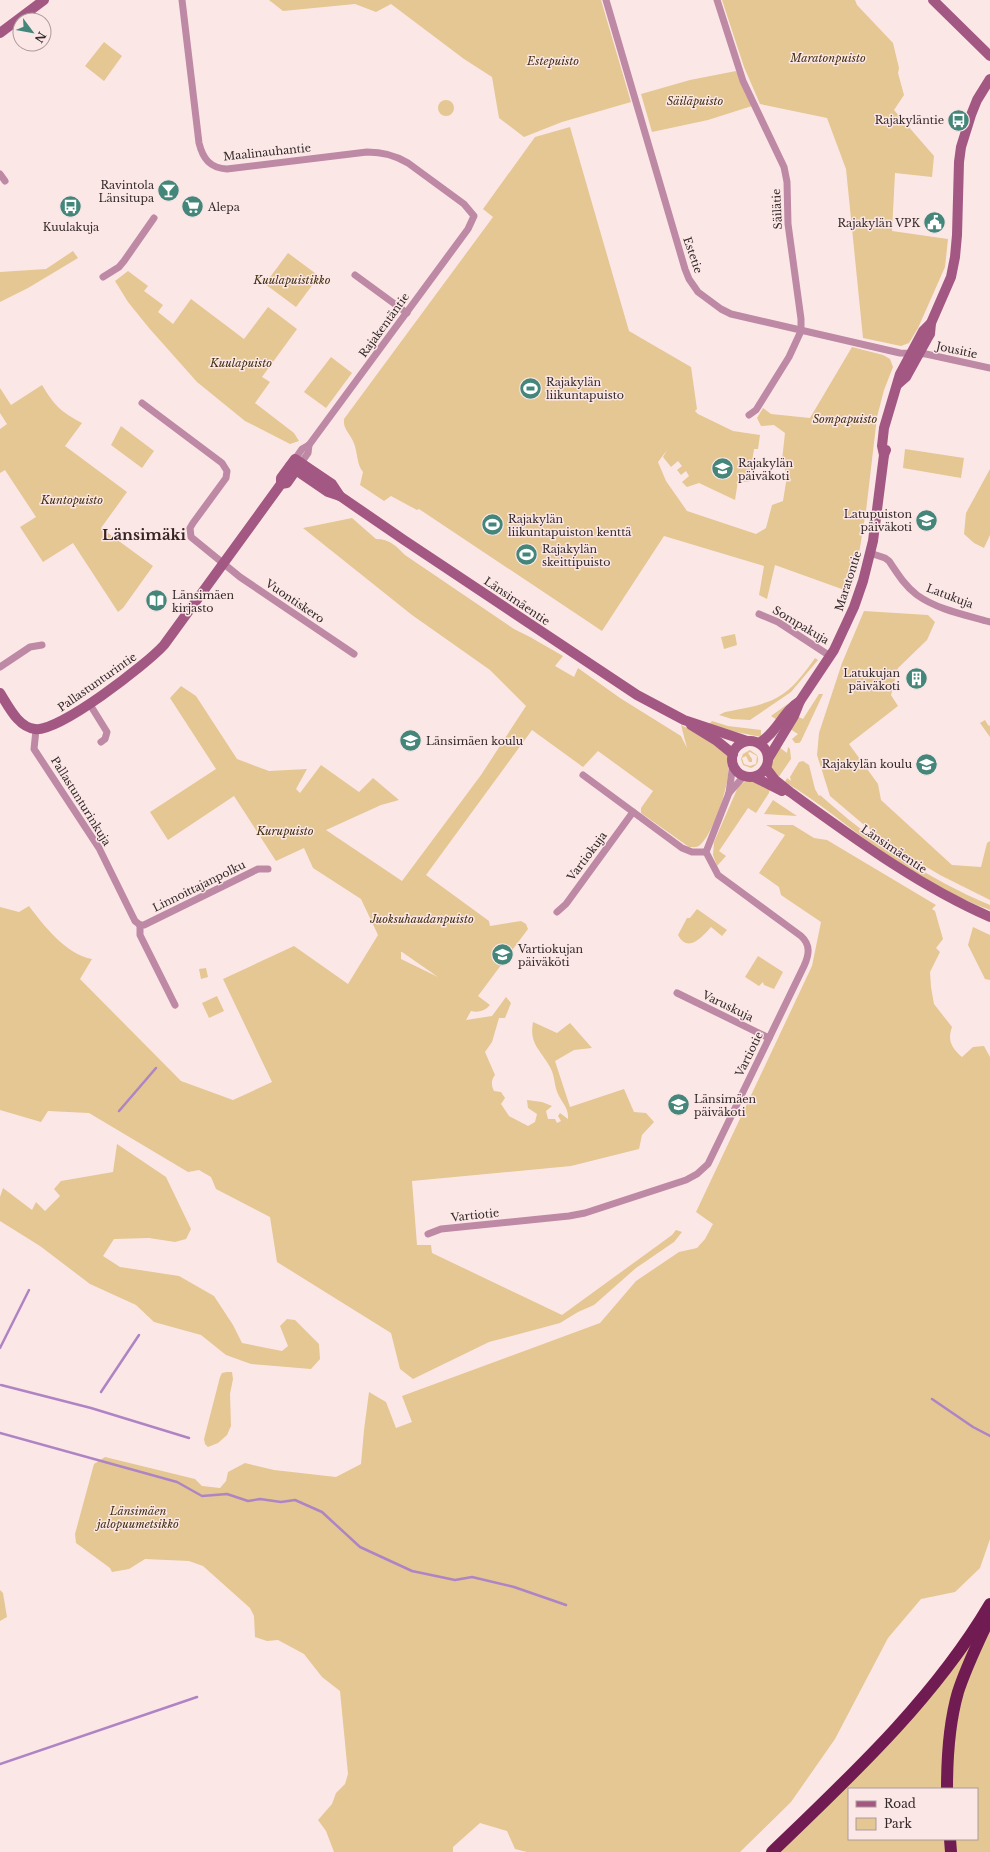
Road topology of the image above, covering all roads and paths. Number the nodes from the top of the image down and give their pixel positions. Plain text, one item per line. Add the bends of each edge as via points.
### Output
1 (44, 0) edge
2 (182, 0) edge
3 (606, 0) edge
4 (717, 0) edge
5 (933, 0) edge
6 (0, 32) edge
7 (990, 56) edge
8 (990, 79) edge
9 (0, 174) edge
10 (5, 181) dead end
11 (474, 216) joint
12 (154, 218) dead end
13 (355, 275) dead end
14 (104, 277) dead end
15 (407, 313) junction
16 (801, 330) junction
17 (915, 354) junction
18 (990, 368) edge
19 (142, 403) dead end
20 (749, 415) dead end
21 (295, 464) junction
22 (870, 553) junction
23 (224, 564) junction
24 (759, 614) dead end
25 (990, 622) edge
26 (42, 645) dead end
27 (354, 654) dead end
28 (830, 656) junction
29 (0, 667) edge
30 (0, 694) edge
31 (800, 701) junction
32 (89, 703) junction
33 (684, 720) junction
34 (36, 730) junction
35 (747, 741) junction
36 (101, 742) dead end
37 (759, 743) junction
38 (733, 759) junction
39 (767, 764) junction
40 (583, 775) dead end
41 (749, 776) junction
42 (790, 792) junction
43 (729, 794) junction
44 (633, 812) junction
45 (706, 852) junction
46 (268, 870) dead end
47 (557, 912) dead end
48 (990, 917) edge
49 (140, 925) junction
50 (676, 993) dead end
51 (175, 1005) dead end
52 (769, 1038) junction
53 (428, 1234) dead end
54 (990, 1604) edge
55 (990, 1616) edge
56 (947, 1788) edge
57 (950, 1840) edge
58 (772, 1852) edge
59 (951, 1852) edge

1 - 6 main road
2 - 11 street, Maalinauhantie via 199,143 204,158 210,164 227,169 382,152 399,157 408,163 464,204
3 - 16 street, Estetie via 689,279 698,292 731,314
4 - 16 street, Säilätie via 743,82 784,167
5 - 7 main road
8 - 17 main road, Maratontie via 973,110 961,147 955,257 951,277 931,323 930,334
9 - 10 street
11 - 15 street, Rajakentäntie via 468,229
12 - 14 street via 119,267
13 - 15 street
15 - 21 street, Rajakentäntie via 309,445 308,453
16 - 17 street, Estetie via 900,353
16 - 20 street, Säilätie via 789,357 756,410
17 - 18 street, Jousitie
17 - 22 main road, Maratontie via 906,377 898,384 884,431 884,455
19 - 23 street, Vuontiskero via 225,467 226,478 192,524 190,532 194,540
21 - 23 main road, Pallastunturintie via 281,478 281,484
21 - 33 main road, Länsimäentie via 332,484 340,496 637,695
22 - 25 street, Latukuja via 885,558 909,587 922,597 947,609
22 - 28 main road, Maratontie via 854,607
23 - 27 street, Vuontiskero
23 - 32 main road, Pallastunturintie via 154,656 122,682
24 - 28 street, Sompakuja via 778,622
26 - 29 street via 30,647
28 - 31 main road, Maratontie
30 - 34 main road via 19,721
31 - 37 main road, Maratontie via 792,706 770,736
31 - 39 main road, Maratontie
32 - 34 main road, Pallastunturintie via 53,726
32 - 36 street via 107,732
33 - 35 main road, Länsimäentie
33 - 38 main road, Länsimäentie via 717,741
34 - 49 street, Pallastunturinkuja via 34,749 99,848 135,921
35 - 37 main road
35 - 38 main road via 738,746
37 - 39 main road via 767,752
38 - 41 main road via 737,772
38 - 43 street
39 - 41 main road via 760,774
39 - 42 main road, Länsimäentie via 776,780
40 - 44 street
41 - 42 main road, Länsimäentie
41 - 43 street
42 - 48 main road, Länsimäentie via 914,878
43 - 45 street
44 - 45 street via 682,848 692,852
44 - 47 street, Vartiokuja via 566,904
45 - 52 street, Vartiotie via 718,875 796,932 808,947 804,966
46 - 49 street, Linnoittajanpolku via 258,869
49 - 51 street via 140,935
50 - 52 street, Varuskuja
52 - 53 street, Vartiotie via 708,1164 697,1174 676,1184 585,1213 441,1229
54 - 58 highway via 969,1638 916,1704 845,1781
55 - 56 highway via 958,1693 947,1755
57 - 59 highway

